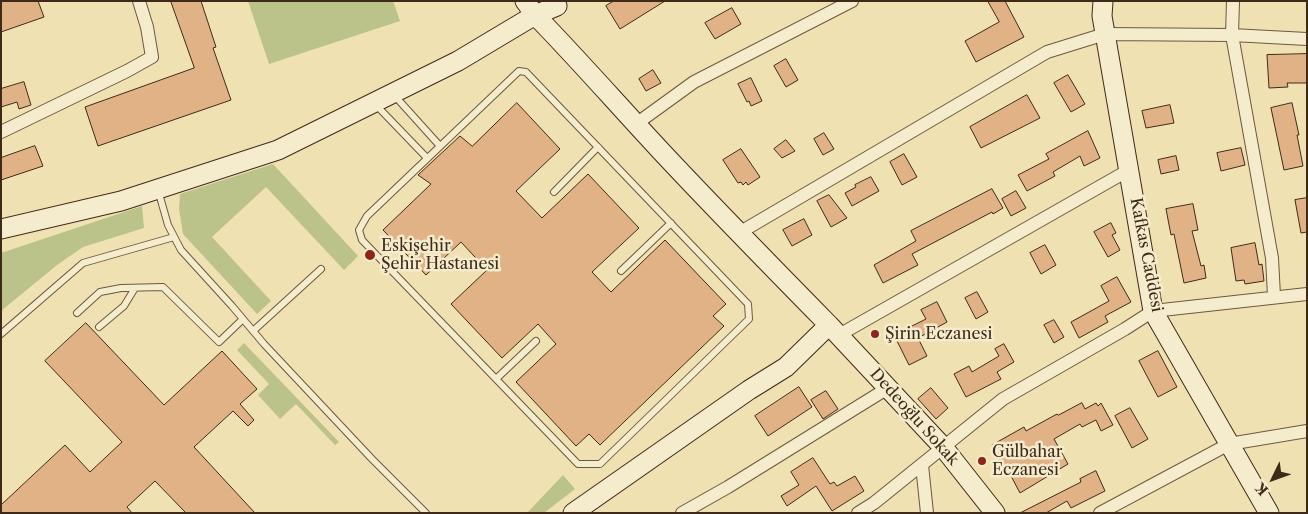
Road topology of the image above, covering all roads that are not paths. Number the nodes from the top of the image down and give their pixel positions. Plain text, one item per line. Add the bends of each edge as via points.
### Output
1 (139, 1) edge
2 (852, 1) edge
3 (1103, 1) edge
4 (1233, 1) edge
5 (561, 3) edge
6 (530, 8) edge
7 (552, 32) junction
8 (1105, 34) junction
9 (1232, 35) junction
10 (1307, 39) edge
11 (392, 93) junction
12 (374, 102) junction
13 (636, 124) junction
14 (1, 132) edge
15 (440, 146) junction
16 (598, 147) junction
17 (427, 158) junction
18 (1129, 170) junction
19 (158, 189) junction
20 (554, 192) dead end
21 (671, 223) junction
22 (1, 229) edge
23 (739, 233) junction
24 (174, 237) junction
25 (321, 269) dead end
26 (621, 271) dead end
27 (135, 288) junction
28 (1307, 294) edge
29 (1274, 296) junction
30 (1154, 311) junction
31 (77, 313) dead end
32 (243, 319) junction
33 (99, 328) dead end
34 (834, 330) junction
35 (253, 331) junction
36 (1, 334) edge
37 (536, 341) dead end
38 (496, 379) junction
39 (888, 388) junction
40 (1307, 431) edge
41 (1230, 444) junction
42 (943, 447) junction
43 (922, 465) junction
44 (426, 513) edge
45 (573, 513) edge
46 (682, 513) edge
47 (858, 513) edge
48 (927, 513) edge
49 (995, 513) edge
50 (1100, 513) edge
51 (1269, 513) edge

1 - 14 street via 152,57
2 - 13 street via 694,82
3 - 8 street, Kafkas Caddesi
4 - 9 street
5 - 6 street
5 - 7 street via 551,19
6 - 7 street, Dedeoğlu Sokak
6 - 11 street via 458,61
7 - 13 street, Dedeoğlu Sokak
8 - 9 street
8 - 18 street, Kafkas Caddesi
8 - 23 street via 1047,52
9 - 10 street
9 - 29 street via 1272,258
11 - 12 street
11 - 15 lane
12 - 17 lane
12 - 19 street via 278,150
13 - 23 street, Dedeoğlu Sokak
15 - 16 lane via 518,71 526,72
15 - 17 lane
16 - 20 lane
16 - 21 lane
17 - 38 lane via 367,216 358,230 362,240
18 - 30 street, Kafkas Caddesi
18 - 34 street
19 - 22 street
19 - 24 lane
21 - 26 lane
21 - 38 lane via 748,304 749,319 600,464 578,464
23 - 34 street, Dedeoğlu Sokak
24 - 32 lane via 181,250
24 - 36 lane via 83,262
25 - 35 lane
27 - 31 lane via 100,292
27 - 32 lane via 163,287 219,342
27 - 33 lane via 124,306
28 - 29 street
29 - 30 street
30 - 41 street, Kafkas Caddesi
30 - 42 street via 1003,400
32 - 35 lane
34 - 39 street, Dedeoğlu Sokak
34 - 45 street via 786,367
35 - 44 lane
37 - 38 lane
39 - 42 street, Dedeoğlu Sokak
39 - 46 street
40 - 41 street
41 - 50 street
41 - 51 street, Kafkas Caddesi
42 - 43 street
42 - 49 street, Dedeoğlu Sokak
43 - 47 street
43 - 48 street

